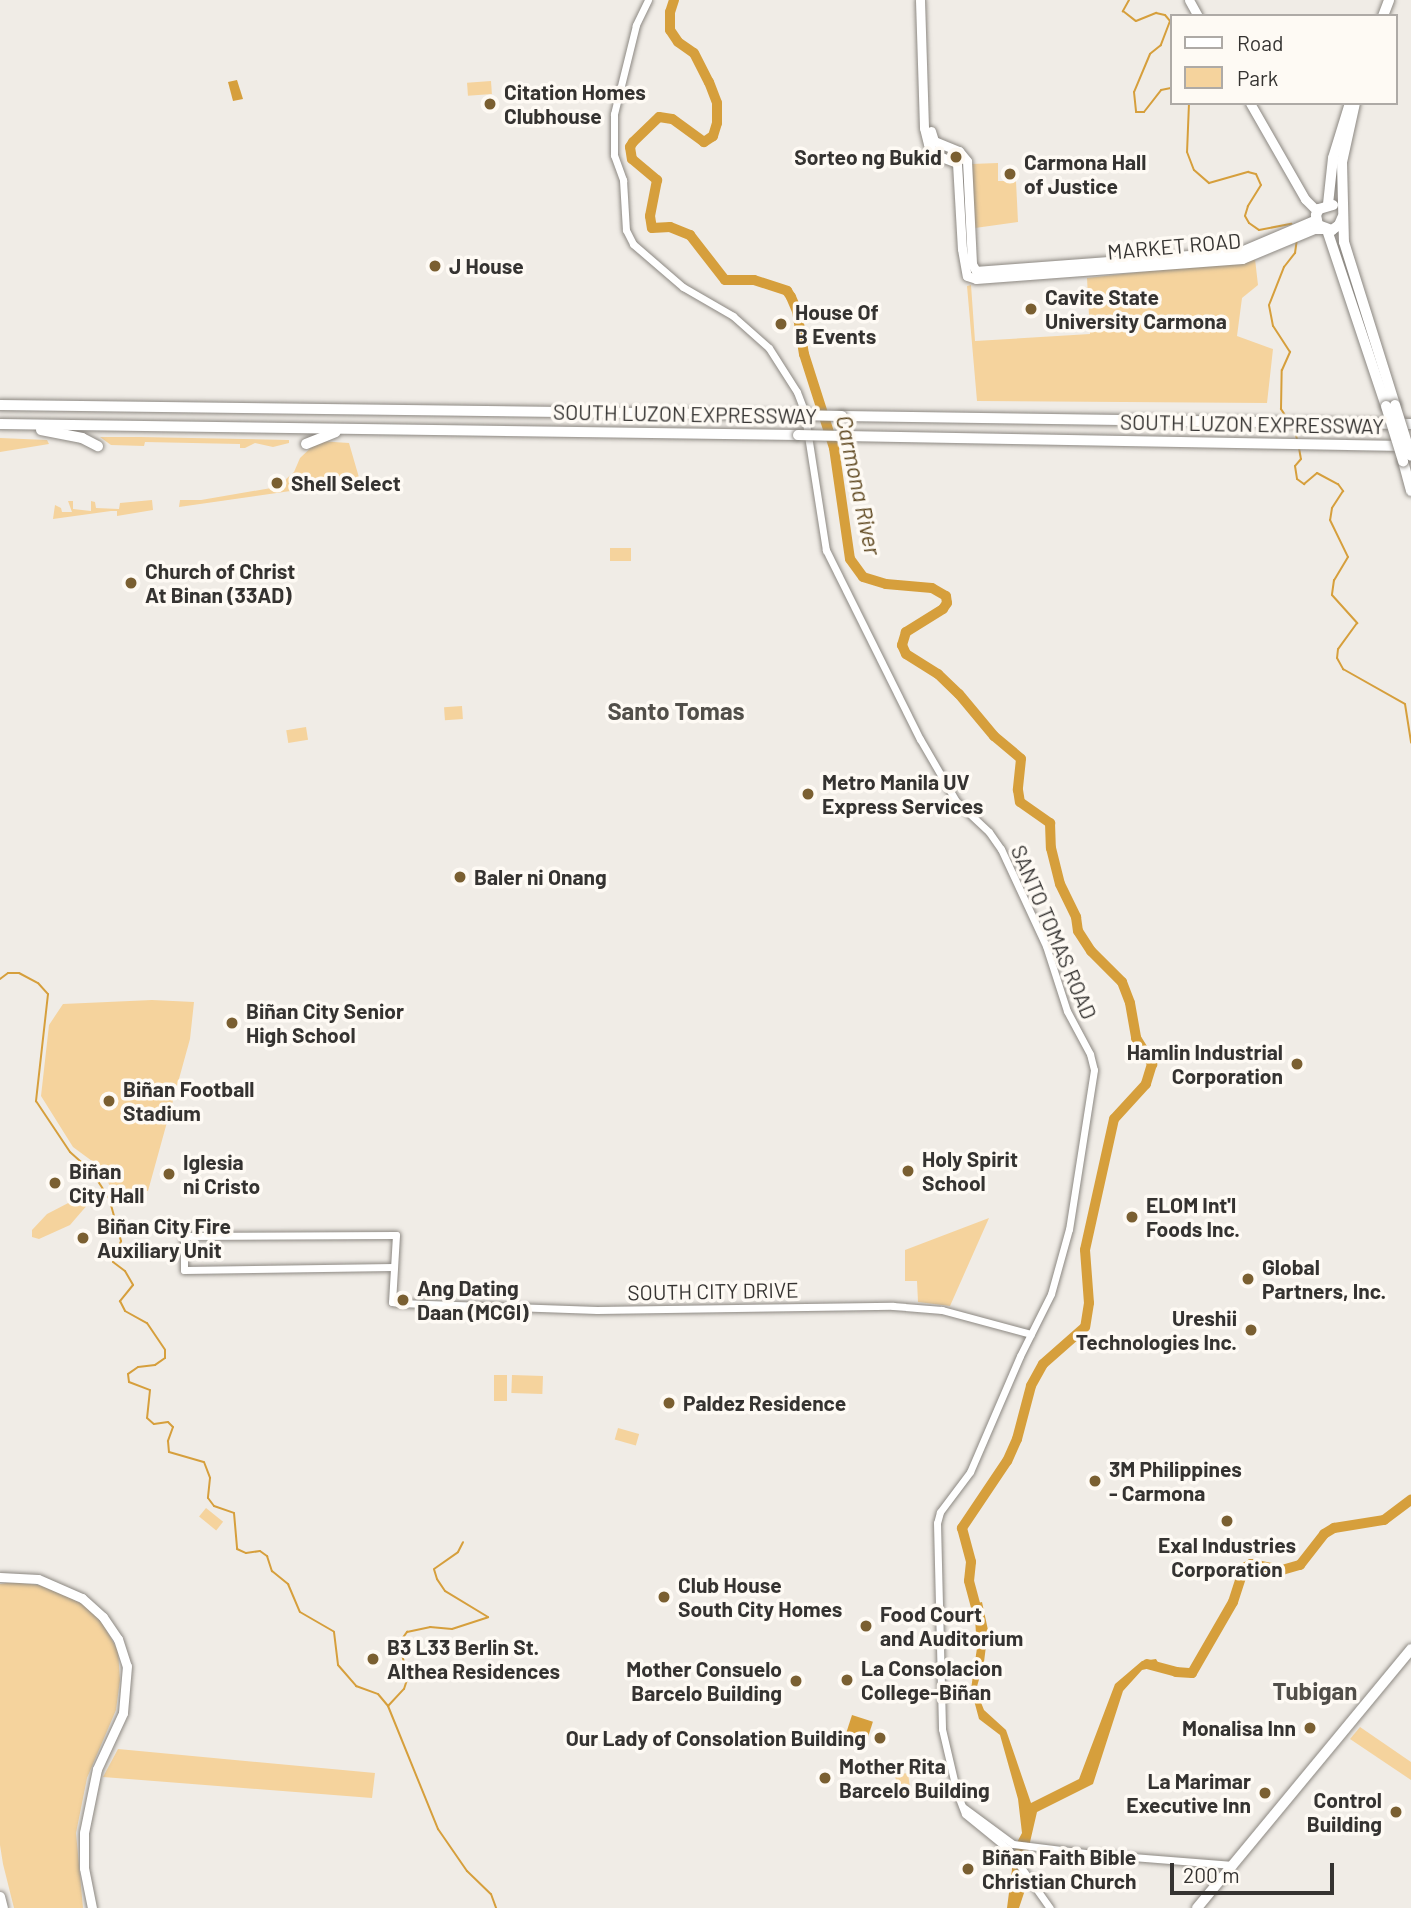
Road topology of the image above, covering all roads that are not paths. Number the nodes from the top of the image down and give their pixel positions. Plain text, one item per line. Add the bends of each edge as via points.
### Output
1 (648, 0) edge
2 (920, 0) edge
3 (926, 0) edge
4 (1251, 105) edge
5 (1351, 105) edge
6 (1352, 105) edge
7 (1328, 204) junction
8 (1342, 215) junction
9 (1312, 222) junction
10 (1325, 230) junction
11 (1064, 269) junction
12 (0, 405) edge
13 (1391, 406) junction
14 (4, 424) edge
15 (1411, 424) edge
16 (351, 429) junction
17 (306, 444) dead end
18 (98, 446) dead end
19 (1409, 451) edge
20 (1411, 491) edge
21 (393, 1267) junction
22 (1031, 1334) junction
23 (0, 1577) edge
24 (1411, 1649) edge
25 (963, 1807) junction
26 (1233, 1865) junction
27 (0, 1896) edge
28 (3, 1908) edge
29 (92, 1908) edge
30 (1050, 1908) edge
31 (1197, 1908) edge

1 - 22 street, SANTO TOMAS ROAD via 635,28 614,114 614,155 623,180 626,230 633,244 683,287 733,316 769,348 797,392 804,410 826,550 956,801 1001,849 1045,946 1067,1011 1090,1054 1093,1087 1069,1229 1051,1294
2 - 11 main road via 924,128 936,155 957,163 967,276 976,279
3 - 11 main road via 931,136 959,151 967,161 973,267 979,271
4 - 9 main road via 1305,199
5 - 7 highway via 1333,158
6 - 8 highway via 1342,162
7 - 8 highway
7 - 9 highway
8 - 10 highway via 1337,227
8 - 13 highway via 1343,243
9 - 10 highway
9 - 11 main road, MARKET ROAD via 1242,259
10 - 13 highway
12 - 15 highway, SOUTH LUZON EXPRESSWAY, bridge
13 - 19 highway, bridge
14 - 16 highway, SOUTH LUZON EXPRESSWAY
14 - 18 highway via 75,436
16 - 17 highway
16 - 19 highway, SOUTH LUZON EXPRESSWAY, bridge via 1277,441
19 - 20 highway
21 - 21 street via 396,1235 184,1236 184,1270
21 - 22 street, SOUTH CITY DRIVE via 392,1302 597,1310 893,1306 942,1310
22 - 25 street, SANTO TOMAS ROAD via 970,1472 937,1523 943,1740
23 - 29 main road via 38,1579 82,1598 118,1639 127,1667 123,1713 97,1769 84,1833 84,1868
24 - 26 highway
25 - 26 street via 1013,1844
25 - 30 street via 976,1824 1008,1849
26 - 31 highway
27 - 28 main road

